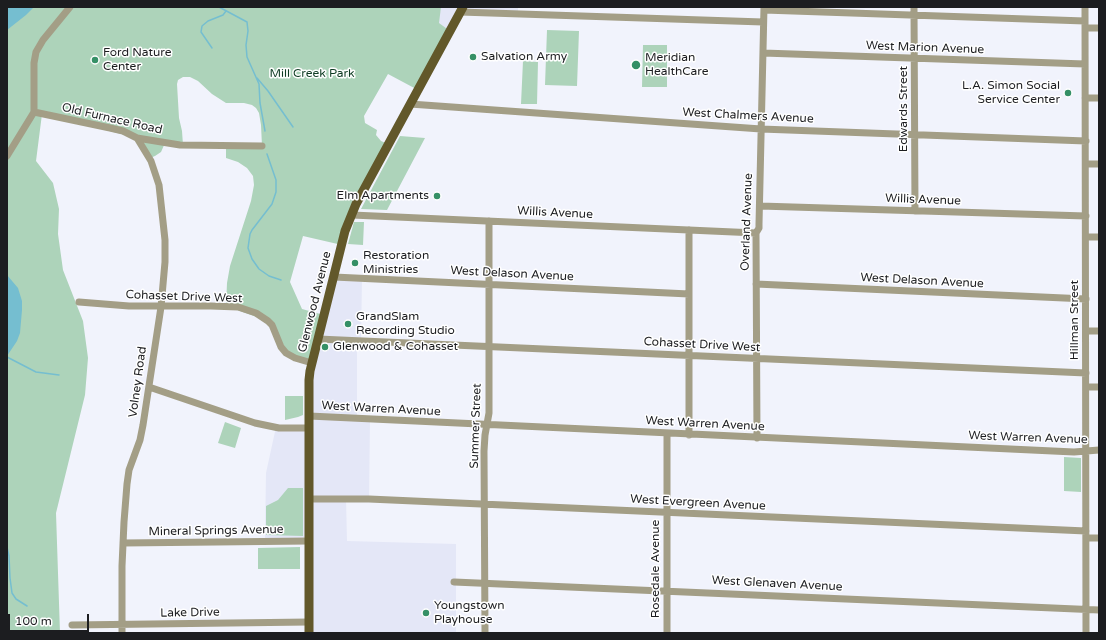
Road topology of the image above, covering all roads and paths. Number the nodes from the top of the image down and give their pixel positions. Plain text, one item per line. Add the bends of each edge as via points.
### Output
1 (70, 7) edge
2 (914, 7) edge
3 (1085, 7) edge
4 (461, 9) edge
5 (764, 9) edge
6 (914, 16) junction
7 (763, 22) junction
8 (1085, 25) junction
9 (1099, 28) edge
10 (763, 53) junction
11 (914, 58) junction
12 (1085, 64) junction
13 (1085, 98) junction
14 (1099, 98) edge
15 (410, 104) junction
16 (34, 112) junction
17 (761, 129) junction
18 (915, 135) junction
19 (137, 138) junction
20 (1086, 140) junction
21 (262, 146) dead end
22 (7, 156) edge
23 (1086, 164) junction
24 (1099, 164) edge
25 (760, 206) junction
26 (915, 211) junction
27 (352, 215) junction
28 (1086, 216) junction
29 (488, 221) junction
30 (689, 230) junction
31 (756, 233) junction
32 (1086, 237) junction
33 (1099, 237) edge
34 (334, 277) junction
35 (488, 284) junction
36 (756, 284) junction
37 (689, 294) junction
38 (1086, 299) junction
39 (79, 302) dead end
40 (161, 307) junction
41 (1086, 331) junction
42 (1099, 331) edge
43 (318, 338) junction
44 (488, 346) junction
45 (689, 355) junction
46 (757, 358) junction
47 (312, 363) junction
48 (1086, 373) junction
49 (149, 387) junction
50 (1086, 387) junction
51 (1099, 387) edge
52 (309, 416) junction
53 (486, 425) junction
54 (309, 428) junction
55 (667, 434) junction
56 (689, 434) junction
57 (757, 438) junction
58 (1099, 450) edge
59 (1086, 452) junction
60 (310, 499) junction
61 (485, 505) junction
62 (667, 513) junction
63 (1086, 535) junction
64 (1099, 538) edge
65 (309, 541) junction
66 (123, 543) junction
67 (454, 582) dead end
68 (485, 583) junction
69 (667, 591) junction
70 (1086, 610) junction
71 (1099, 610) edge
72 (309, 622) junction
73 (122, 624) junction
74 (72, 625) dead end
75 (122, 633) edge
76 (309, 633) edge
77 (485, 633) edge
78 (667, 633) edge
79 (1086, 633) edge

1 - 16 street via 36,52
2 - 6 street, Edwards Street
3 - 8 street, Hillman Street
4 - 7 street
4 - 15 main road, Glenwood Avenue
5 - 6 street
5 - 7 street, Overland Avenue
6 - 8 street
6 - 11 street, Edwards Street
7 - 10 street, Overland Avenue
8 - 9 street
8 - 12 street, Hillman Street
10 - 11 street, West Marion Avenue
10 - 17 street, Overland Avenue
11 - 12 street, West Marion Avenue
11 - 18 street, Edwards Street
12 - 13 street, Hillman Street
13 - 14 street
13 - 20 street, Hillman Street
15 - 17 street, West Chalmers Avenue
15 - 27 main road, Glenwood Avenue
16 - 19 street, Old Furnace Road via 123,131
16 - 22 street
17 - 18 street, West Chalmers Avenue
17 - 25 street, Overland Avenue
18 - 20 street, West Chalmers Avenue
18 - 26 street, Edwards Street
19 - 21 street, Old Furnace Road via 180,145
19 - 40 street, Volney Road via 151,161 159,185 165,240
20 - 23 street, Hillman Street
23 - 24 street
23 - 28 street, Hillman Street
25 - 26 street, Willis Avenue
25 - 31 street, Overland Avenue via 759,228
26 - 28 street, Willis Avenue
27 - 29 street, Willis Avenue
27 - 34 main road, Glenwood Avenue via 345,231
28 - 32 street, Hillman Street
29 - 30 street, Willis Avenue
29 - 35 street, Summer Street
30 - 31 street, Willis Avenue
30 - 37 street
31 - 36 street, Overland Avenue
32 - 33 street
32 - 38 street, Hillman Street
34 - 35 street, West Delason Avenue
34 - 43 main road, Glenwood Avenue
35 - 37 street, West Delason Avenue
35 - 44 street, Summer Street
36 - 38 street, West Delason Avenue
36 - 46 street, Overland Avenue
37 - 45 street
38 - 41 street, Hillman Street
39 - 40 street, Cohasset Drive West
40 - 47 street, Cohasset Drive West via 226,306 252,311 263,316 272,325 286,353
40 - 49 street, Volney Road
41 - 42 street
41 - 48 street, Hillman Street
43 - 44 street, Cohasset Drive West
43 - 47 main road, Glenwood Avenue
44 - 45 street, Cohasset Drive West
44 - 53 street, Summer Street via 489,413
45 - 46 street, Cohasset Drive West
45 - 56 street
46 - 48 street, Cohasset Drive West
46 - 57 street, Overland Avenue
47 - 52 main road, Glenwood Avenue via 309,380
48 - 50 street, Hillman Street
49 - 54 street via 255,423 279,428
49 - 66 street, Volney Road via 140,439 129,470
50 - 51 street
50 - 59 street, Hillman Street
52 - 53 street, West Warren Avenue
52 - 54 main road, Glenwood Avenue
53 - 55 street, West Warren Avenue
53 - 61 street, Summer Street
54 - 60 main road, Glenwood Avenue
55 - 56 street, West Warren Avenue
55 - 62 street, Rosedale Avenue
56 - 57 street, West Warren Avenue
57 - 59 street, West Warren Avenue
58 - 59 street, West Warren Avenue
59 - 63 street, Hillman Street
60 - 61 street, West Evergreen Avenue via 370,499
60 - 65 main road, Glenwood Avenue
61 - 62 street, West Evergreen Avenue
61 - 68 street, Summer Street
62 - 63 street, West Evergreen Avenue
62 - 69 street, Rosedale Avenue
63 - 64 street, West Evergreen Avenue
63 - 70 street, Hillman Street
65 - 66 street, Mineral Springs Avenue
65 - 72 main road, Glenwood Avenue
66 - 73 street, Volney Road
67 - 68 street, West Glenaven Avenue
68 - 69 street, West Glenaven Avenue
68 - 77 street, Summer Street
69 - 70 street, West Glenaven Avenue
69 - 78 street, Rosedale Avenue
70 - 71 street, West Glenaven Avenue
70 - 79 street, Hillman Street
72 - 73 street, Lake Drive
72 - 76 main road, Glenwood Avenue
73 - 74 street, Lake Drive
73 - 75 street, Volney Road

